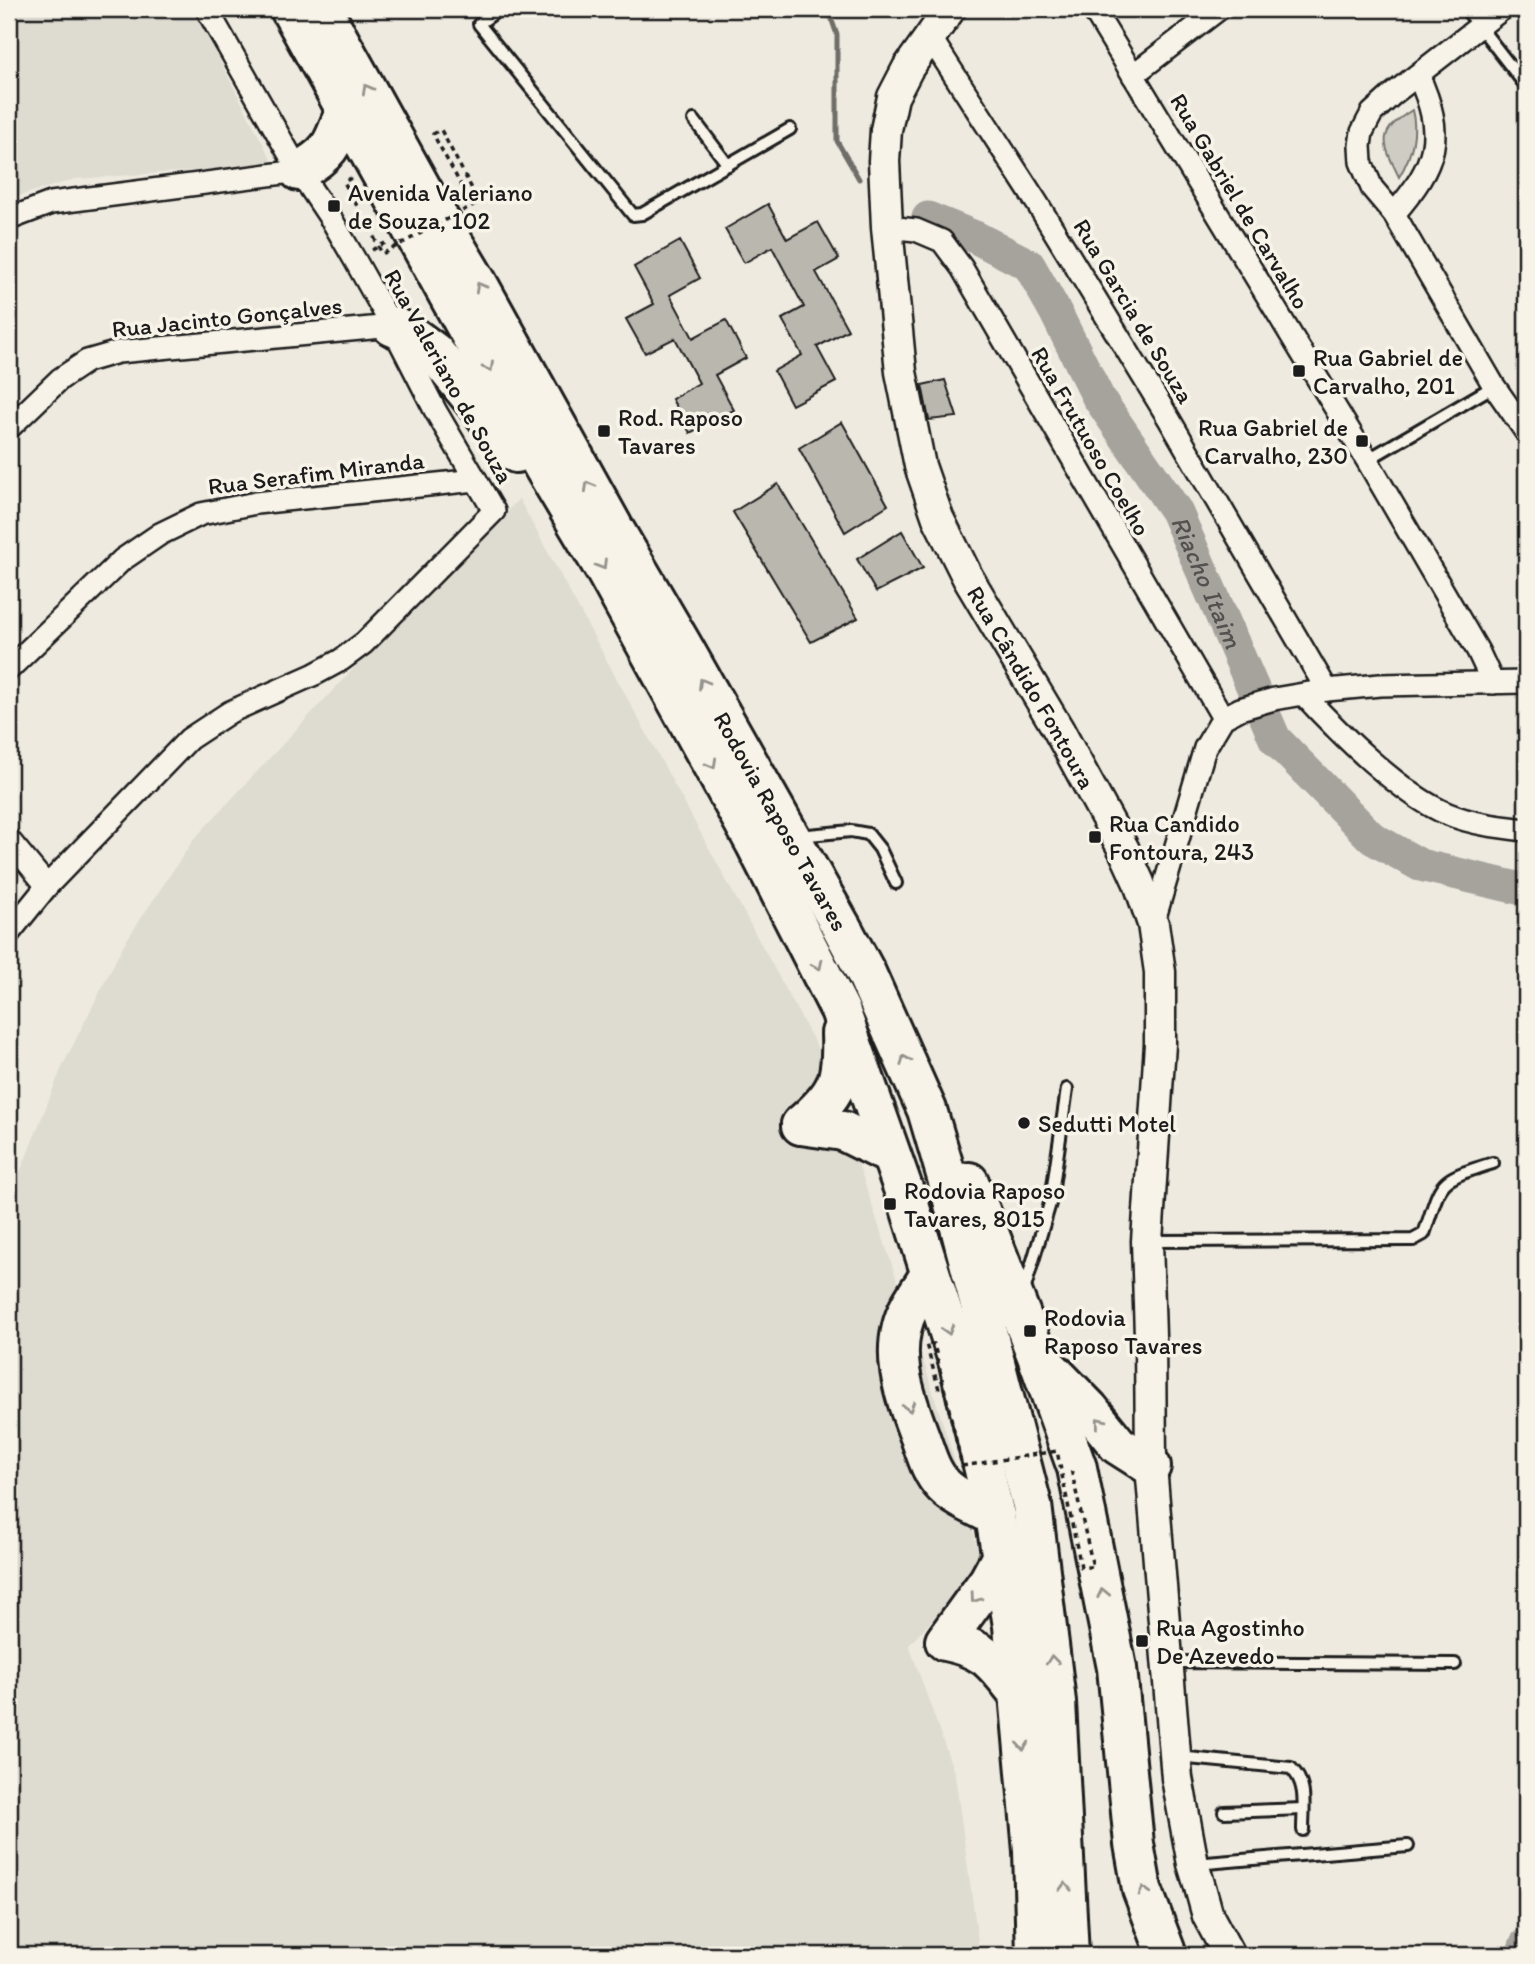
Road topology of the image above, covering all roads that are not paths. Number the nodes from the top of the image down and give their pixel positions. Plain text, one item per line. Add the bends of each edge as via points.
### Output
1 (290, 9) edge
2 (322, 9) edge
3 (499, 9) edge
4 (950, 9) edge
5 (1093, 9) edge
6 (1219, 9) edge
7 (1465, 9) edge
8 (1502, 9) edge
9 (209, 13) dead end
10 (1479, 27) junction
11 (930, 37) junction
12 (1133, 75) junction
13 (1418, 75) junction
14 (1526, 86) edge
15 (346, 108) junction
16 (694, 120) dead end
17 (790, 129) dead end
18 (728, 165) junction
19 (299, 171) junction
20 (1394, 214) junction
21 (9, 219) edge
22 (887, 227) junction
23 (392, 326) junction
24 (1493, 386) junction
25 (9, 428) edge
26 (1526, 432) edge
27 (1367, 460) junction
28 (544, 468) junction
29 (477, 480) junction
30 (9, 669) edge
31 (1526, 682) edge
32 (1493, 683) junction
33 (1327, 690) junction
34 (1304, 695) junction
35 (1231, 714) junction
36 (1526, 830) edge
37 (790, 836) junction
38 (9, 840) edge
39 (896, 883) dead end
40 (47, 886) junction
41 (1153, 924) junction
42 (9, 933) edge
43 (840, 1010) junction
44 (1067, 1089) dead end
45 (927, 1110) junction
46 (889, 1154) junction
47 (1493, 1163) dead end
48 (963, 1166) junction
49 (1147, 1241) junction
50 (987, 1264) dead end
51 (930, 1274) junction
52 (1019, 1309) junction
53 (1037, 1356) junction
54 (1027, 1441) dead end
55 (1151, 1466) junction
56 (1032, 1505) junction
57 (995, 1516) junction
58 (1003, 1554) junction
59 (1167, 1662) junction
60 (1455, 1664) dead end
61 (1018, 1693) junction
62 (1175, 1757) junction
63 (1303, 1809) junction
64 (1224, 1812) dead end
65 (1303, 1830) dead end
66 (1408, 1846) dead end
67 (1193, 1864) junction
68 (1036, 1955) edge
69 (1069, 1955) edge
70 (1167, 1955) edge
71 (1229, 1955) edge

1 - 15 highway, Rodovia Raposo Tavares
37 -> 2 highway, Rodovia Raposo Tavares
3 - 18 lane via 479,24 631,213 642,215
4 - 11 main road, Rua Cândido Fontoura
5 - 12 street, Rua Gabriel de Carvalho
6 - 12 street
7 - 10 lane
8 - 10 street
9 - 19 street, Rua Valeriano de Souza
10 - 13 street
10 - 14 lane
11 - 22 main road, Rua Cândido Fontoura via 893,97 884,161
11 - 33 street, Rua Garcia de Souza via 1169,419
12 - 27 street, Rua Gabriel de Carvalho
13 - 20 street via 1430,101 1435,139 1424,174
13 - 20 street via 1372,113 1362,132 1361,162 1371,188
15 - 19 highway via 328,152
15 -> 28 highway, Rodovia Raposo Tavares
16 - 18 lane
17 - 18 lane
19 - 21 street via 51,203
19 - 23 street, Rua Valeriano de Souza
20 - 24 street
22 - 35 street, Rua Frutuoso Coelho via 916,230 942,241 962,268
22 - 41 main road, Rua Cândido Fontoura via 901,372 920,466 938,518 1124,850
23 - 25 street, Rua Jacinto Gonçalves via 118,352 87,361 60,379
23 - 28 highway via 434,352 519,456
23 - 29 street, Rua Valeriano de Souza
24 - 26 street
24 - 27 lane
27 - 32 street, Rua Gabriel de Carvalho
28 -> 43 highway, Rodovia Raposo Tavares via 607,572
29 - 30 street, Rua Serafim Miranda via 256,503 201,514 122,560
29 - 40 street, Rua Valeriano de Souza via 494,511 364,643 315,674 230,712 189,739
31 - 32 street
32 - 33 street
33 - 34 street
34 - 35 street via 1274,699
34 - 36 street via 1345,737 1420,799 1448,814 1489,826
35 - 41 street via 1205,748
37 - 39 lane via 868,834
45 -> 37 highway, Rodovia Raposo Tavares via 866,974
38 - 40 street
40 - 42 street
41 - 49 main road, Rua Cândido Fontoura via 1160,972 1160,1044
43 - 46 highway, Rodovia Raposo Tavares
43 - 46 highway via 838,1079 830,1098 801,1125 842,1131
44 - 52 lane via 1051,1200
45 - 48 highway
45 - 56 highway, Rodovia Raposo Tavares
46 - 51 highway, Rodovia Raposo Tavares
47 - 49 lane via 1452,1176 1442,1185 1424,1234 1413,1240
48 - 50 lane
48 - 52 highway
49 - 55 main road, Rua Cândido Fontoura
51 -> 57 highway, Rodovia Raposo Tavares via 959,1364
51 -> 57 highway via 901,1327 898,1364 909,1407 932,1470 943,1485
52 - 53 highway
55 -> 53 highway via 1118,1445
70 -> 53 highway via 1142,1889 1117,1668 1077,1468
54 - 56 lane
55 - 59 main road
69 -> 56 highway, Rodovia Raposo Tavares via 1056,1702
57 - 58 highway, Rodovia Raposo Tavares
58 - 61 highway, Rodovia Raposo Tavares
58 -> 61 highway via 945,1641 992,1660
59 - 60 lane
59 - 62 main road
61 -> 68 highway, Rodovia Raposo Tavares via 1033,1851
62 - 63 lane via 1291,1768 1299,1776
62 - 67 main road
63 - 64 lane
63 - 65 lane
66 - 67 lane
67 - 71 main road via 1208,1916

